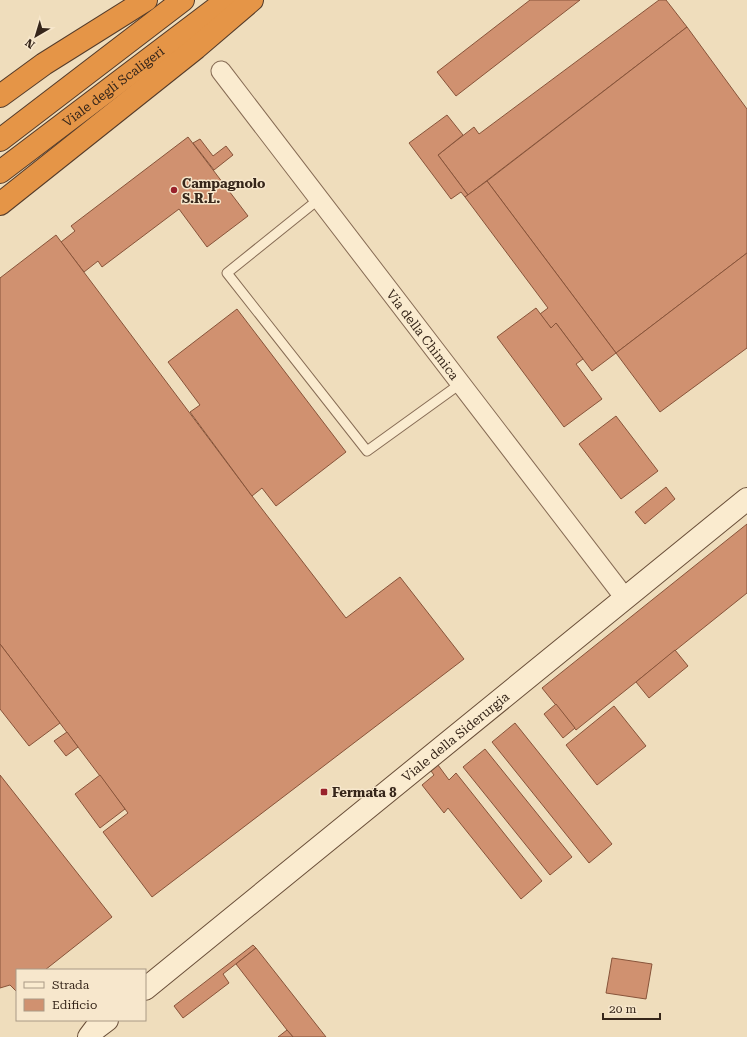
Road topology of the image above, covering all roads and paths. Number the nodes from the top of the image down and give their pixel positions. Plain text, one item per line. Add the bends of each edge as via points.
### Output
1 (146, 0) edge
2 (182, 0) edge
3 (227, 0) edge
4 (252, 0) edge
5 (221, 71) dead end
6 (0, 96) edge
7 (0, 140) edge
8 (0, 172) edge
9 (319, 199) junction
10 (0, 204) edge
11 (460, 384) junction
12 (747, 499) edge
13 (624, 598) junction
14 (146, 988) edge

1 - 6 highway via 44,64
2 - 7 highway, Viale degli Scaligeri
3 - 8 highway, Viale degli Scaligeri
4 - 10 highway via 196,48
5 - 9 street, Via della Chimica
9 - 11 street, Via della Chimica
9 - 11 lane via 227,274 367,451
11 - 13 street, Via della Chimica
12 - 13 street, Viale della Siderurgia
13 - 14 street, Viale della Siderurgia

